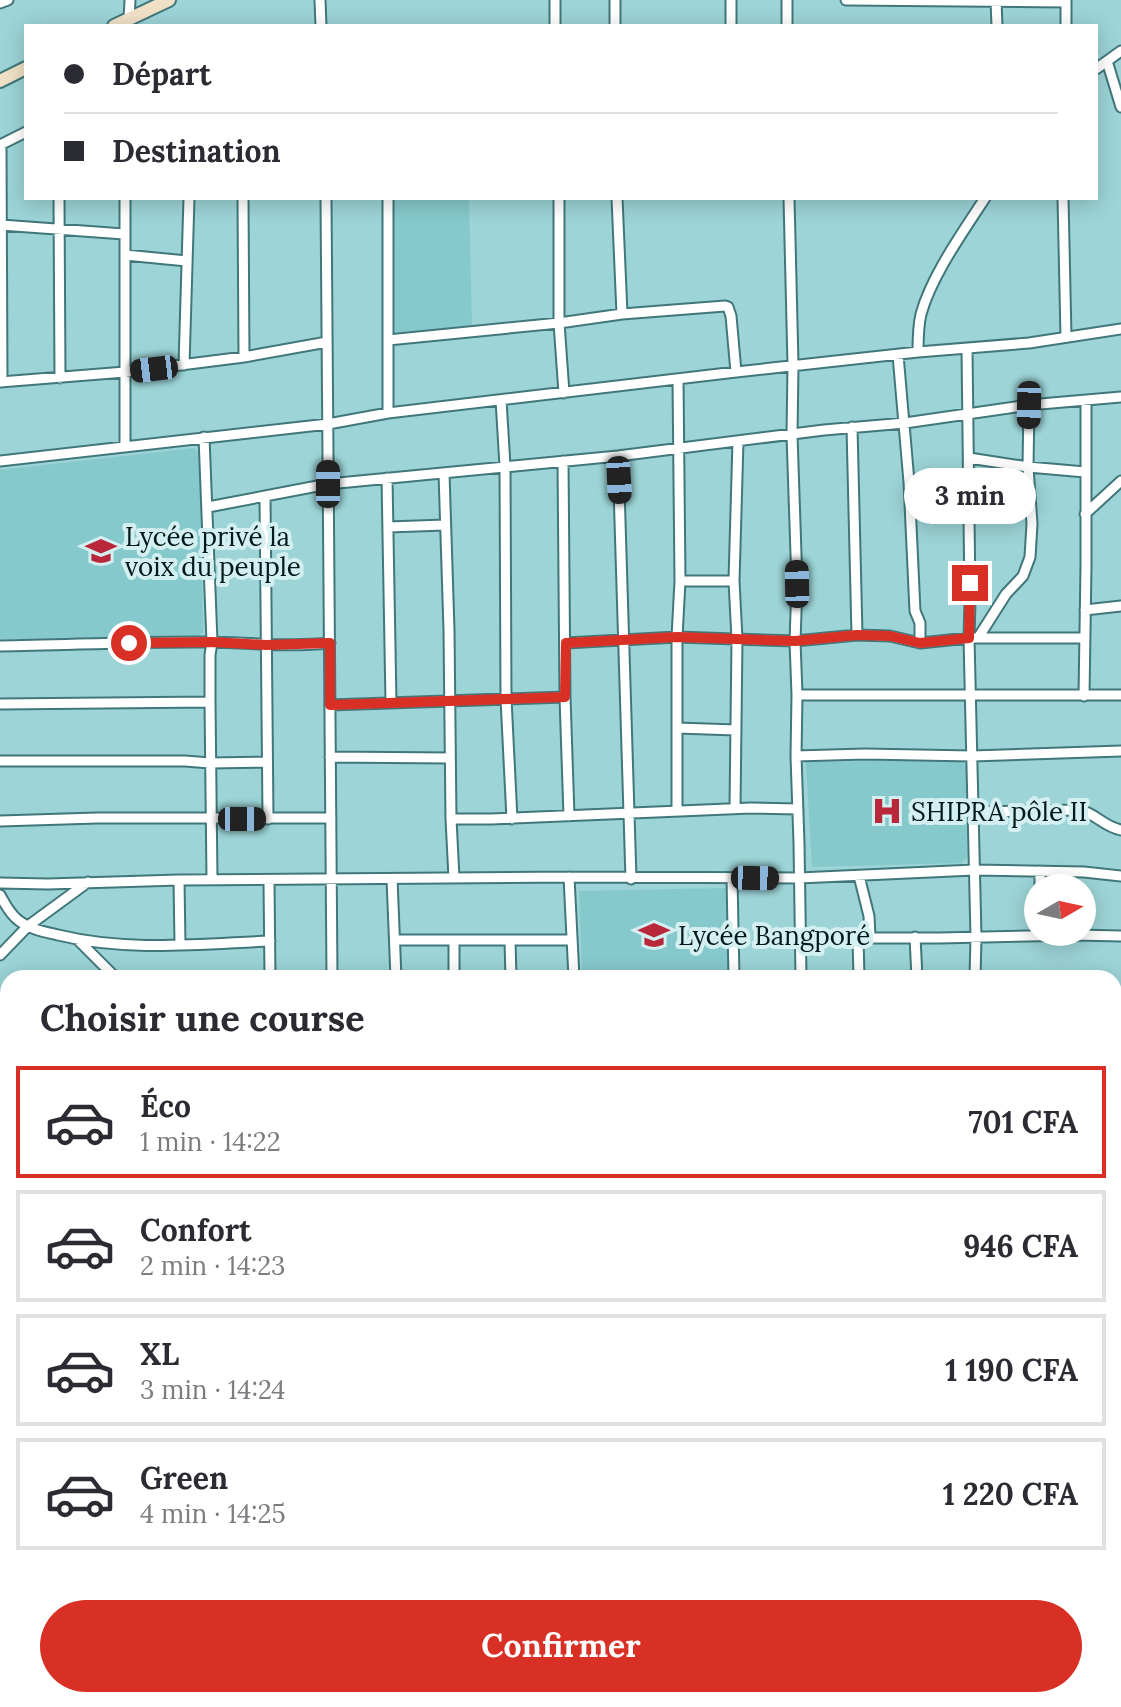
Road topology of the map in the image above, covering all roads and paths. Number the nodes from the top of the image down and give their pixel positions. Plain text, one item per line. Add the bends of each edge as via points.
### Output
1 (8, 0) edge
2 (130, 0) edge
3 (169, 0) edge
4 (320, 0) edge
5 (555, 0) edge
6 (615, 0) edge
7 (731, 0) edge
8 (787, 0) edge
9 (846, 0) edge
10 (996, 1) edge
11 (1066, 1) edge
12 (0, 3) edge
13 (129, 19) junction
14 (118, 24) edge
15 (321, 24) edge
16 (555, 24) edge
17 (615, 24) edge
18 (731, 24) edge
19 (787, 24) edge
20 (997, 24) edge
21 (1066, 24) edge
22 (1121, 51) edge
23 (1107, 61) junction
24 (1098, 68) edge
25 (24, 69) edge
26 (0, 81) edge
27 (1121, 107) edge
28 (24, 133) edge
29 (0, 145) edge
30 (59, 200) edge
31 (125, 200) edge
32 (189, 200) edge
33 (243, 200) edge
34 (326, 200) edge
35 (388, 200) edge
36 (559, 200) edge
37 (617, 200) edge
38 (789, 200) edge
39 (984, 200) edge
40 (1063, 200) edge
41 (1, 225) edge
42 (59, 229) junction
43 (124, 234) junction
44 (125, 255) junction
45 (187, 261) junction
46 (622, 314) junction
47 (559, 323) junction
48 (1121, 329) edge
49 (1066, 337) junction
50 (388, 340) junction
51 (327, 342) junction
52 (967, 349) junction
53 (918, 352) junction
54 (898, 355) junction
55 (244, 357) junction
56 (184, 365) junction
57 (793, 365) junction
58 (125, 372) junction
59 (736, 372) junction
60 (60, 378) junction
61 (678, 379) junction
62 (1, 382) edge
63 (564, 393) junction
64 (1121, 397) edge
65 (501, 400) junction
66 (1086, 401) junction
67 (1029, 405) junction
68 (388, 413) junction
69 (968, 413) junction
70 (905, 423) junction
71 (328, 424) junction
72 (852, 427) junction
73 (792, 435) junction
74 (204, 437) junction
75 (738, 441) junction
76 (125, 446) junction
77 (678, 449) junction
78 (618, 456) junction
79 (969, 458) junction
80 (0, 461) edge
81 (563, 461) junction
82 (505, 466) junction
83 (1028, 467) junction
84 (1085, 472) junction
85 (444, 473) junction
86 (387, 478) junction
87 (1121, 481) edge
88 (328, 484) junction
89 (265, 496) junction
90 (208, 507) junction
91 (1085, 514) junction
92 (445, 525) junction
93 (388, 527) junction
94 (680, 581) junction
95 (734, 581) junction
96 (1121, 606) edge
97 (1085, 610) junction
98 (857, 635) junction
99 (677, 637) junction
100 (973, 638) junction
101 (1085, 638) junction
102 (737, 639) junction
103 (625, 640) junction
104 (795, 641) junction
105 (212, 642) junction
106 (330, 643) junction
107 (566, 643) junction
108 (920, 643) junction
109 (266, 645) junction
110 (0, 646) edge
111 (797, 695) junction
112 (971, 695) junction
113 (1121, 695) edge
114 (1084, 696) junction
115 (565, 697) junction
116 (506, 699) junction
117 (449, 701) junction
118 (210, 702) junction
119 (391, 703) junction
120 (0, 704) edge
121 (330, 705) junction
122 (677, 728) junction
123 (736, 730) junction
124 (1121, 751) edge
125 (796, 756) junction
126 (972, 756) junction
127 (330, 757) junction
128 (450, 758) junction
129 (0, 761) edge
130 (267, 762) junction
131 (210, 763) junction
132 (735, 808) junction
133 (798, 809) junction
134 (677, 811) junction
135 (972, 812) junction
136 (629, 813) junction
137 (569, 816) junction
138 (212, 818) junction
139 (331, 818) junction
140 (268, 819) junction
141 (451, 819) junction
142 (512, 819) junction
143 (0, 821) edge
144 (1121, 830) edge
145 (974, 870) junction
146 (1040, 871) joint
147 (859, 876) junction
148 (1121, 876) edge
149 (569, 877) junction
150 (454, 878) junction
151 (732, 878) junction
152 (799, 878) junction
153 (392, 879) junction
154 (631, 879) junction
155 (179, 880) junction
156 (212, 880) junction
157 (331, 880) junction
158 (269, 881) junction
159 (88, 882) junction
160 (0, 883) edge
161 (0, 895) edge
162 (28, 926) junction
163 (1024, 935) edge
164 (1096, 935) edge
165 (1121, 936) edge
166 (870, 937) junction
167 (915, 937) junction
168 (976, 937) junction
169 (801, 938) junction
170 (858, 938) junction
171 (77, 939) junction
172 (395, 940) junction
173 (454, 940) junction
174 (510, 940) junction
175 (572, 940) junction
176 (270, 941) junction
177 (180, 945) junction
178 (0, 955) edge
179 (108, 970) edge
180 (270, 970) edge
181 (332, 970) edge
182 (396, 970) edge
183 (454, 970) edge
184 (511, 970) edge
185 (574, 970) edge
186 (734, 970) edge
187 (801, 970) edge
188 (859, 970) edge
189 (917, 970) edge
190 (975, 970) edge

1 - 12 street
2 - 13 street
3 - 13 street
4 - 15 street
5 - 16 street
6 - 17 street
7 - 18 street
8 - 19 street
9 - 10 street
10 - 11 street
10 - 20 street
11 - 21 street
13 - 14 street
22 - 23 street
23 - 24 street
23 - 27 street
25 - 26 street
28 - 29 street
29 - 41 street
30 - 42 street
31 - 43 street
32 - 45 street
33 - 55 street
34 - 51 street
35 - 50 street
36 - 47 street
37 - 46 street
38 - 57 street
39 - 53 street via 926,301
40 - 49 street
41 - 42 street
41 - 62 street
42 - 43 street
42 - 60 street
43 - 44 street
44 - 45 street
44 - 58 street
45 - 56 street
46 - 47 street
46 - 59 street via 728,307
47 - 50 street
47 - 63 street
48 - 49 street
49 - 52 street
50 - 68 street
51 - 55 street
51 - 71 street
52 - 53 street
52 - 69 street
53 - 54 street
54 - 57 street
54 - 70 street
55 - 56 street
56 - 58 street
57 - 59 street
57 - 73 street
58 - 60 street
58 - 76 street
59 - 61 street
60 - 62 street
61 - 63 street
61 - 77 street
63 - 65 street
64 - 66 street
65 - 68 street
65 - 82 street
66 - 67 street
66 - 84 street
67 - 69 street
67 - 83 street
68 - 71 street
69 - 70 street
69 - 79 street
70 - 72 street
70 - 108 street
71 - 74 street
71 - 88 street
72 - 73 street
72 - 98 street
73 - 75 street
73 - 104 street
74 - 76 street
74 - 90 street
75 - 77 street
75 - 95 street
76 - 80 street
77 - 78 street
77 - 94 street
78 - 81 street
78 - 103 street
79 - 83 street
79 - 100 street
81 - 82 street
81 - 107 street
82 - 85 street
82 - 116 street
83 - 84 street
83 - 100 street via 1032,545 1027,566
84 - 91 street
85 - 86 street
85 - 92 street
86 - 88 street
86 - 93 street
87 - 91 street
88 - 89 street
88 - 106 street
89 - 90 street
89 - 109 street
90 - 105 street
91 - 97 street
92 - 93 street
92 - 117 street
93 - 119 street
94 - 95 street
94 - 99 street
95 - 102 street
96 - 97 street
97 - 101 street
98 - 104 street
98 - 108 street
99 - 102 street
99 - 103 street
99 - 122 street
100 - 101 street
100 - 108 street
100 - 112 street
101 - 114 street
102 - 104 street
102 - 123 street
103 - 107 street
103 - 136 street
104 - 111 street
105 - 109 street
105 - 110 street
105 - 118 street
106 - 109 street
106 - 121 street
107 - 115 street
109 - 130 street
111 - 112 street
111 - 125 street
112 - 114 street
112 - 126 street
113 - 114 street
115 - 116 street
115 - 137 street
116 - 117 street
116 - 142 street
117 - 119 street
117 - 128 street
118 - 120 street
118 - 131 street
119 - 121 street
121 - 127 street
122 - 123 street
122 - 134 street
123 - 132 street
124 - 126 street
125 - 126 street
125 - 133 street
126 - 135 street
127 - 128 street
127 - 139 street
128 - 141 street
129 - 131 street
130 - 131 street
130 - 140 street
131 - 138 street
132 - 133 street
132 - 134 street
133 - 152 street
134 - 136 street
135 - 144 street via 1089,811
135 - 145 street
136 - 137 street
136 - 154 street
137 - 142 street
138 - 140 street
138 - 143 street
138 - 156 street
139 - 140 street
139 - 157 street
141 - 142 street
141 - 150 street
145 - 146 street
145 - 147 street
145 - 168 street
146 - 148 street
147 - 152 street
147 - 166 street
149 - 150 street
149 - 154 street
149 - 175 street
150 - 153 street
151 - 152 street
151 - 154 street
151 - 186 street
152 - 169 street
153 - 157 street
153 - 172 street
155 - 156 street
155 - 159 street
155 - 177 street
156 - 158 street
157 - 158 street
157 - 181 street
158 - 176 street
159 - 160 street
159 - 162 street
161 - 162 street
162 - 171 street
162 - 178 street
163 - 168 street
164 - 165 street
166 - 167 street
166 - 170 street
167 - 168 street
167 - 189 street
168 - 190 street
169 - 170 street
169 - 187 street
170 - 188 street
171 - 177 street via 117,946
171 - 179 street
172 - 173 street
172 - 182 street
173 - 174 street
173 - 183 street
174 - 175 street
174 - 184 street
175 - 185 street
176 - 177 street
176 - 180 street

